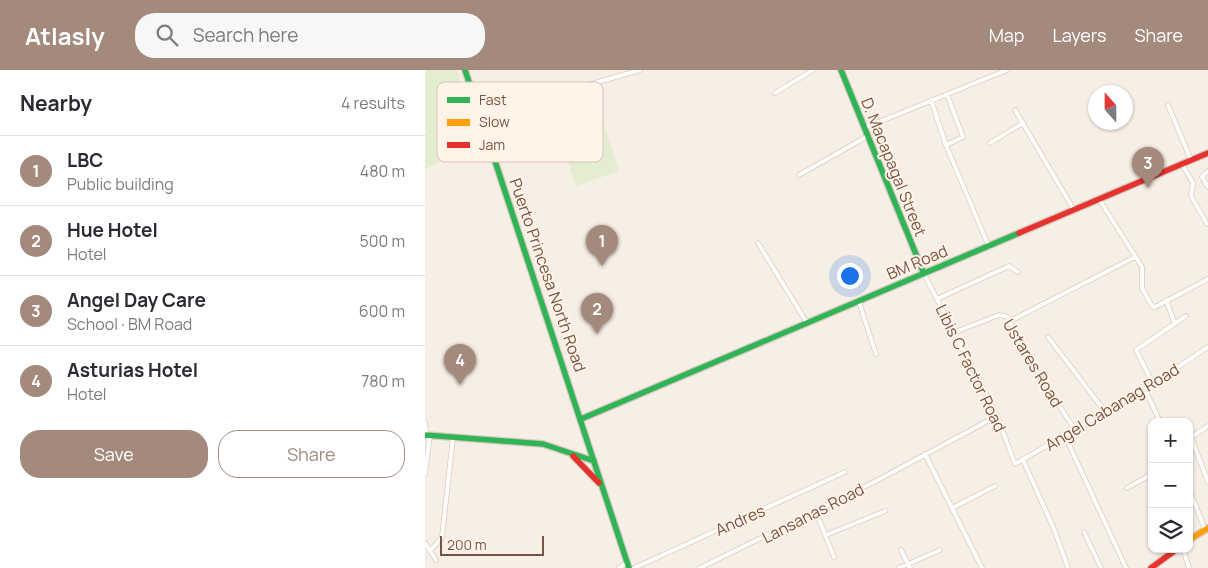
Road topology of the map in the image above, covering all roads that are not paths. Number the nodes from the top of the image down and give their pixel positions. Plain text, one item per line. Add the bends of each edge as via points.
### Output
1 (465, 70) edge
2 (640, 70) edge
3 (813, 70) edge
4 (841, 70) edge
5 (1007, 70) edge
6 (469, 82) edge
7 (598, 82) edge
8 (775, 93) dead end
9 (947, 94) junction
10 (931, 100) junction
11 (1168, 105) dead end
12 (1015, 110) dead end
13 (1023, 123) junction
14 (864, 128) junction
15 (867, 136) junction
16 (990, 143) dead end
17 (946, 145) junction
18 (1208, 154) edge
19 (1191, 160) junction
20 (494, 162) edge
21 (1182, 164) junction
22 (1208, 170) edge
23 (799, 175) dead end
24 (1208, 187) edge
25 (1099, 199) junction
26 (1074, 210) junction
27 (1207, 224) edge
28 (758, 243) dead end
29 (989, 247) junction
30 (1135, 257) junction
31 (1018, 272) dead end
32 (924, 274) junction
33 (1208, 279) edge
34 (937, 299) junction
35 (1166, 300) junction
36 (859, 302) junction
37 (1187, 316) dead end
38 (1010, 321) junction
39 (807, 323) junction
40 (1175, 324) junction
41 (955, 332) junction
42 (1048, 337) dead end
43 (1208, 347) edge
44 (877, 354) dead end
45 (1153, 384) junction
46 (1145, 389) junction
47 (1106, 413) junction
48 (997, 416) junction
49 (1159, 418) edge
50 (581, 419) junction
51 (425, 424) edge
52 (1208, 426) edge
53 (1075, 430) junction
54 (427, 435) edge
55 (1065, 436) junction
56 (453, 437) junction
57 (570, 452) junction
58 (925, 454) junction
59 (1023, 460) junction
60 (594, 461) junction
61 (1015, 464) joint
62 (845, 472) dead end
63 (425, 474) edge
64 (1148, 476) edge
65 (1208, 482) edge
66 (602, 485) junction
67 (995, 486) dead end
68 (1127, 488) dead end
69 (1193, 497) edge
70 (952, 508) junction
71 (885, 511) dead end
72 (816, 512) junction
73 (1207, 529) edge
74 (1085, 532) dead end
75 (826, 535) junction
76 (1193, 538) edge
77 (425, 544) edge
78 (901, 550) dead end
79 (940, 550) dead end
80 (430, 551) junction
81 (1172, 553) edge
82 (1184, 553) edge
83 (834, 557) dead end
84 (436, 560) dead end
85 (628, 566) edge
86 (909, 566) edge
87 (619, 568) edge
88 (634, 568) edge
89 (700, 568) edge
90 (899, 568) edge
91 (983, 568) edge
92 (1068, 568) edge
93 (1101, 568) edge
94 (1127, 568) edge
95 (1151, 568) edge
96 (1189, 568) edge

1 - 6 street, Puerto Princesa North Road
2 - 7 street
3 - 8 street
4 - 14 street, D. Macapagal Street
5 - 9 street
9 - 10 street
9 - 17 street via 963,137
10 - 14 street
10 - 17 street
11 - 19 street
12 - 13 street
13 - 16 street
13 - 26 street
14 - 15 street, D. Macapagal Street
15 - 23 street
15 - 32 street, D. Macapagal Street
17 - 29 street
18 - 19 street, BM Road
19 - 21 street, BM Road
20 - 50 street, Puerto Princesa North Road
21 - 25 street, BM Road
21 - 27 street via 1193,183 1191,196
22 - 24 street via 1202,175
25 - 26 street, BM Road
25 - 30 street
26 - 29 street, BM Road
28 - 39 street
29 - 32 street, BM Road
30 - 35 street via 1143,269 1142,288 1151,306
30 - 38 street
31 - 34 street via 1009,266
32 - 34 street, Libis C Factor Road
32 - 36 street, BM Road
33 - 35 street
34 - 41 street, Libis C Factor Road
35 - 40 street
36 - 39 street, BM Road
36 - 44 street
37 - 40 street
38 - 41 street, Ustares Road via 1003,315
38 - 53 street, Ustares Road via 1020,345
39 - 50 street, BM Road
40 - 45 street via 1136,350
41 - 48 street, Libis C Factor Road
42 - 47 street
43 - 45 street, Angel Cabanag Road
45 - 46 street, Angel Cabanag Road
46 - 47 street, Angel Cabanag Road
46 - 49 street
47 - 53 street, Angel Cabanag Road
48 - 58 street, Lansanas Road
48 - 61 street, Libis C Factor Road
50 - 60 street, Puerto Princesa North Road
51 - 54 street
52 - 65 street via 1191,437
53 - 55 street, Angel Cabanag Road
54 - 56 street
54 - 63 street
55 - 59 street, Angel Cabanag Road
55 - 94 street
56 - 57 street via 543,444
56 - 80 street via 442,538
57 - 60 street
57 - 66 street
58 - 70 street
58 - 72 street, Lansanas Road
59 - 61 street, Angel Cabanag Road
59 - 92 street
60 - 66 street, Puerto Princesa North Road
62 - 88 street, Andres
64 - 68 street
66 - 85 street, Puerto Princesa North Road
67 - 70 street
69 - 73 street
70 - 91 street
71 - 75 street
72 - 75 street
72 - 89 street, Lansanas Road
73 - 76 street
74 - 93 street
75 - 83 street
77 - 80 street
78 - 86 street
79 - 86 street
80 - 84 street
81 - 95 street
82 - 96 street
85 - 87 street
86 - 90 street

